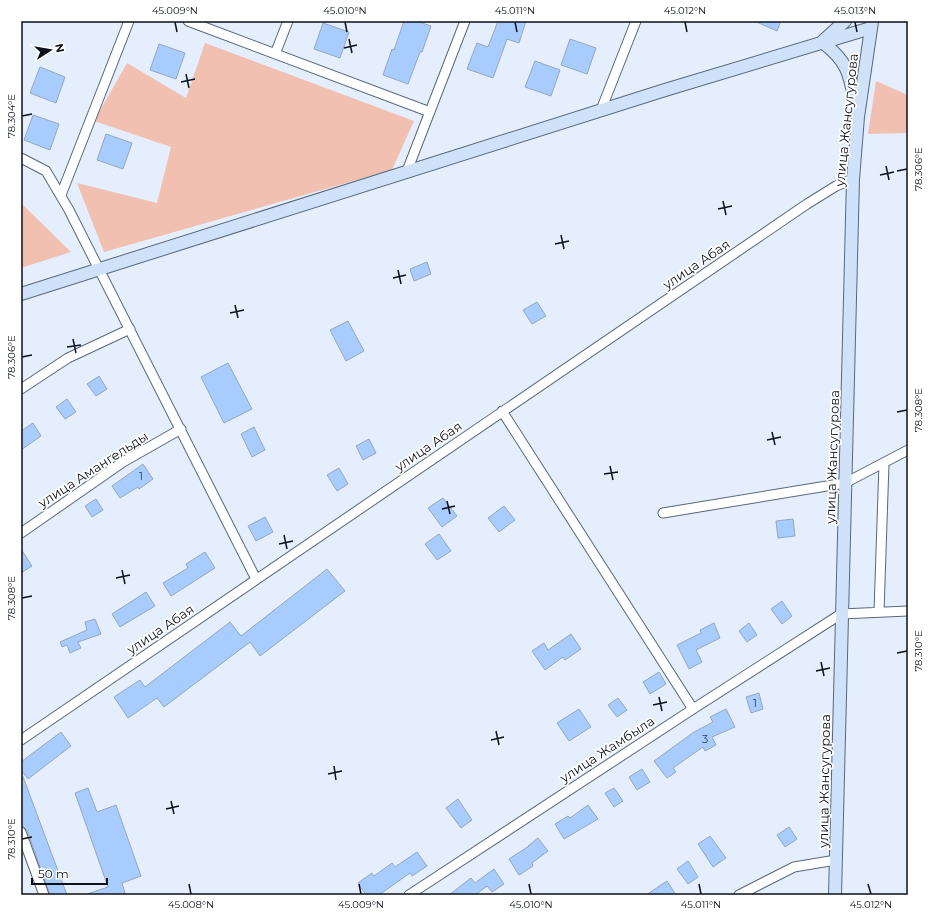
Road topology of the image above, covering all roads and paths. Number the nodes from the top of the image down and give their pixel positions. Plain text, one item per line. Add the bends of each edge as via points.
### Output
1 (129, 21) edge
2 (188, 21) edge
3 (288, 21) edge
4 (465, 21) edge
5 (636, 21) edge
6 (844, 21) edge
7 (872, 24) edge
8 (822, 42) junction
9 (275, 54) junction
10 (601, 110) junction
11 (430, 112) junction
12 (858, 117) junction
13 (21, 158) edge
14 (407, 172) junction
15 (853, 179) junction
16 (61, 195) junction
17 (99, 269) junction
18 (21, 294) edge
19 (130, 329) junction
20 (21, 389) edge
21 (502, 411) junction
22 (180, 429) junction
23 (908, 450) edge
24 (884, 462) junction
25 (845, 483) junction
26 (663, 513) dead end
27 (21, 533) edge
28 (256, 579) junction
29 (908, 611) edge
30 (879, 612) junction
31 (841, 614) junction
32 (693, 709) junction
33 (21, 740) edge
34 (21, 832) edge
35 (836, 860) junction
36 (44, 895) edge
37 (409, 895) edge
38 (739, 895) edge
39 (835, 895) edge

1 - 16 street
2 - 9 street
3 - 9 street
4 - 11 street
5 - 10 street
6 - 8 main road
7 - 8 main road
7 - 12 main road, улица Жансугурова
8 - 10 main road
8 - 12 main road via 844,62 853,88
9 - 11 street
10 - 14 main road
11 - 14 street
12 - 15 main road, улица Жансугурова
13 - 16 street via 46,171
14 - 17 main road
15 - 21 street, улица Абая via 807,204
15 - 25 main road, улица Жансугурова
16 - 17 street
17 - 18 main road
17 - 19 street
19 - 20 street via 68,358
19 - 22 street
21 - 28 street, улица Абая
21 - 32 street
22 - 27 street, улица Амангельды via 123,462
22 - 28 street
23 - 24 street
24 - 25 street
24 - 30 street
25 - 26 street
25 - 31 main road, улица Жансугурова
28 - 33 street, улица Абая
29 - 30 street
30 - 31 street
31 - 32 street, улица Жамбыла
31 - 35 main road, улица Жансугурова
32 - 37 street, улица Жамбыла
34 - 36 street
35 - 38 street via 794,867
35 - 39 main road, улица Жансугурова

